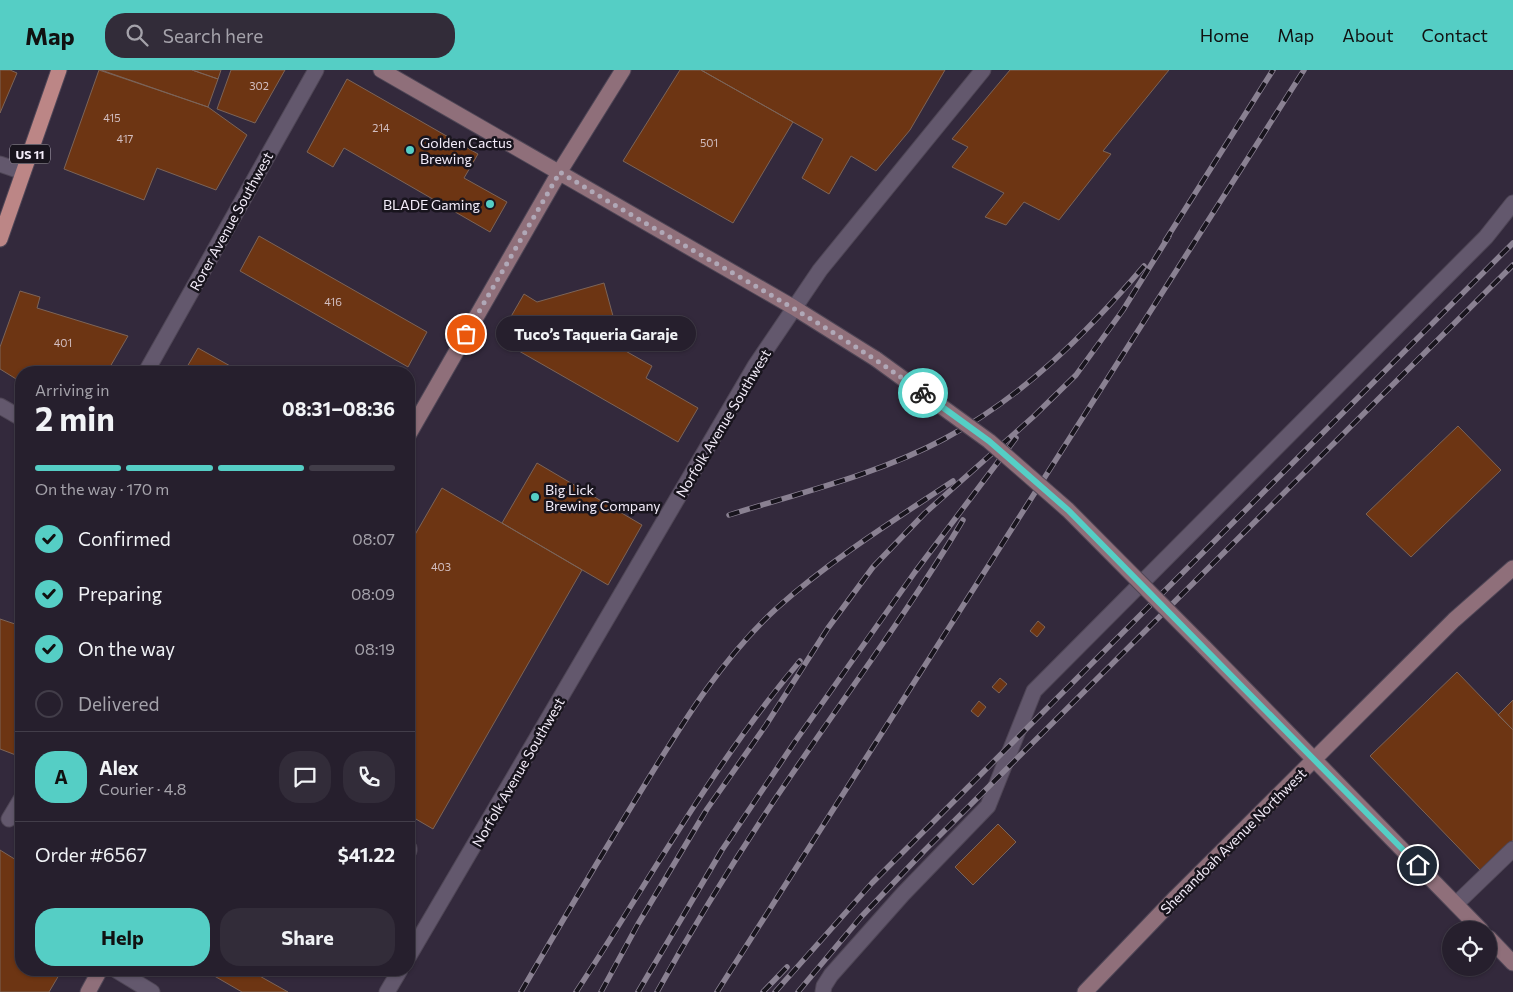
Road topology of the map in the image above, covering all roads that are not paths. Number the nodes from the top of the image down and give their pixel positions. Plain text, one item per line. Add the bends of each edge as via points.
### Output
1 (59, 70) edge
2 (316, 70) edge
3 (381, 70) edge
4 (623, 70) edge
5 (983, 70) edge
6 (0, 164) edge
7 (23, 172) junction
8 (560, 172) junction
9 (1513, 203) edge
10 (0, 238) edge
11 (793, 307) junction
12 (149, 366) edge
13 (0, 406) edge
14 (15, 415) edge
15 (415, 424) edge
16 (1513, 568) edge
17 (1315, 760) junction
18 (15, 809) edge
19 (9, 819) dead end
20 (1513, 850) edge
21 (1456, 904) junction
22 (1472, 921) edge
23 (415, 946) edge
24 (1497, 946) edge
25 (1513, 963) edge
26 (97, 976) edge
27 (126, 976) edge
28 (396, 976) edge
29 (88, 992) edge
30 (152, 992) edge
31 (387, 992) edge
32 (823, 992) edge
33 (1085, 992) edge

1 - 7 main road, US 11
2 - 12 street, Rorer Avenue Southwest
3 - 8 street
4 - 8 street
5 - 11 street, Norfolk Avenue Southwest
6 - 7 street
7 - 10 main road, US 11
8 - 11 street
8 - 15 street
9 - 32 street via 1486,237 1034,691 988,806 831,975
11 - 17 street, bridge via 876,359 996,447 1068,510
11 - 23 street, Norfolk Avenue Southwest via 755,366
13 - 14 street
16 - 17 street, Shenandoah Avenue Northwest via 1454,620
17 - 21 street
17 - 33 street, Shenandoah Avenue Northwest
18 - 19 street
20 - 21 street
21 - 22 street
24 - 25 street
26 - 29 street
27 - 30 street
28 - 31 street

